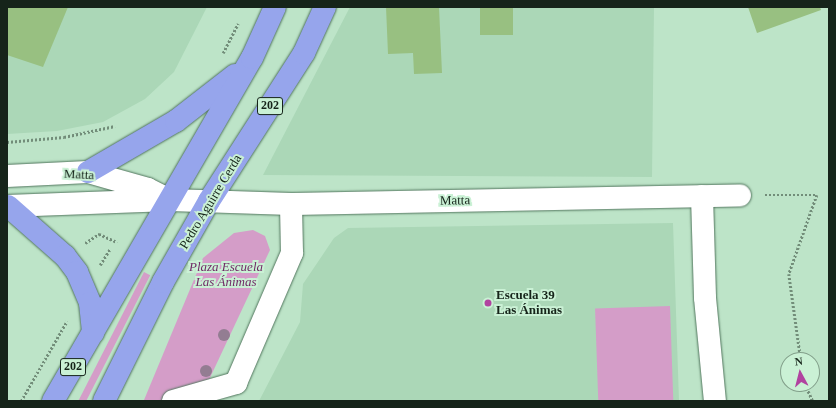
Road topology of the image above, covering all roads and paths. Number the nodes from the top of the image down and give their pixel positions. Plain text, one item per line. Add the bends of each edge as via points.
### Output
1 (275, 7) edge
2 (325, 7) edge
3 (252, 58) junction
4 (118, 125) dead end
5 (7, 142) edge
6 (88, 172) junction
7 (7, 176) edge
8 (740, 195) joint
9 (702, 196) junction
10 (170, 200) junction
11 (209, 201) junction
12 (291, 204) junction
13 (8, 206) edge
14 (93, 333) junction
15 (800, 352) edge
16 (54, 401) edge
17 (104, 401) edge
18 (173, 401) edge
19 (715, 401) edge

1 - 3 highway, 202
2 - 11 highway, Pedro Aguirre Cerda / 202 via 304,53
3 - 6 highway via 200,104
3 - 10 highway, 202
4 - 5 path via 64,137
6 - 7 street, Matta
6 - 10 street, Matta via 148,189
8 - 9 street, Matta
8 - 15 path via 817,195 789,274
9 - 12 street, Matta
9 - 19 street via 705,298
10 - 11 street, Matta
10 - 13 street, Matta
10 - 14 highway, 202
11 - 12 street, Matta
11 - 17 highway, Pedro Aguirre Cerda / 202 via 163,282
12 - 18 street via 292,254 236,382
13 - 14 highway via 65,256 77,272 90,303
14 - 16 highway, 202

